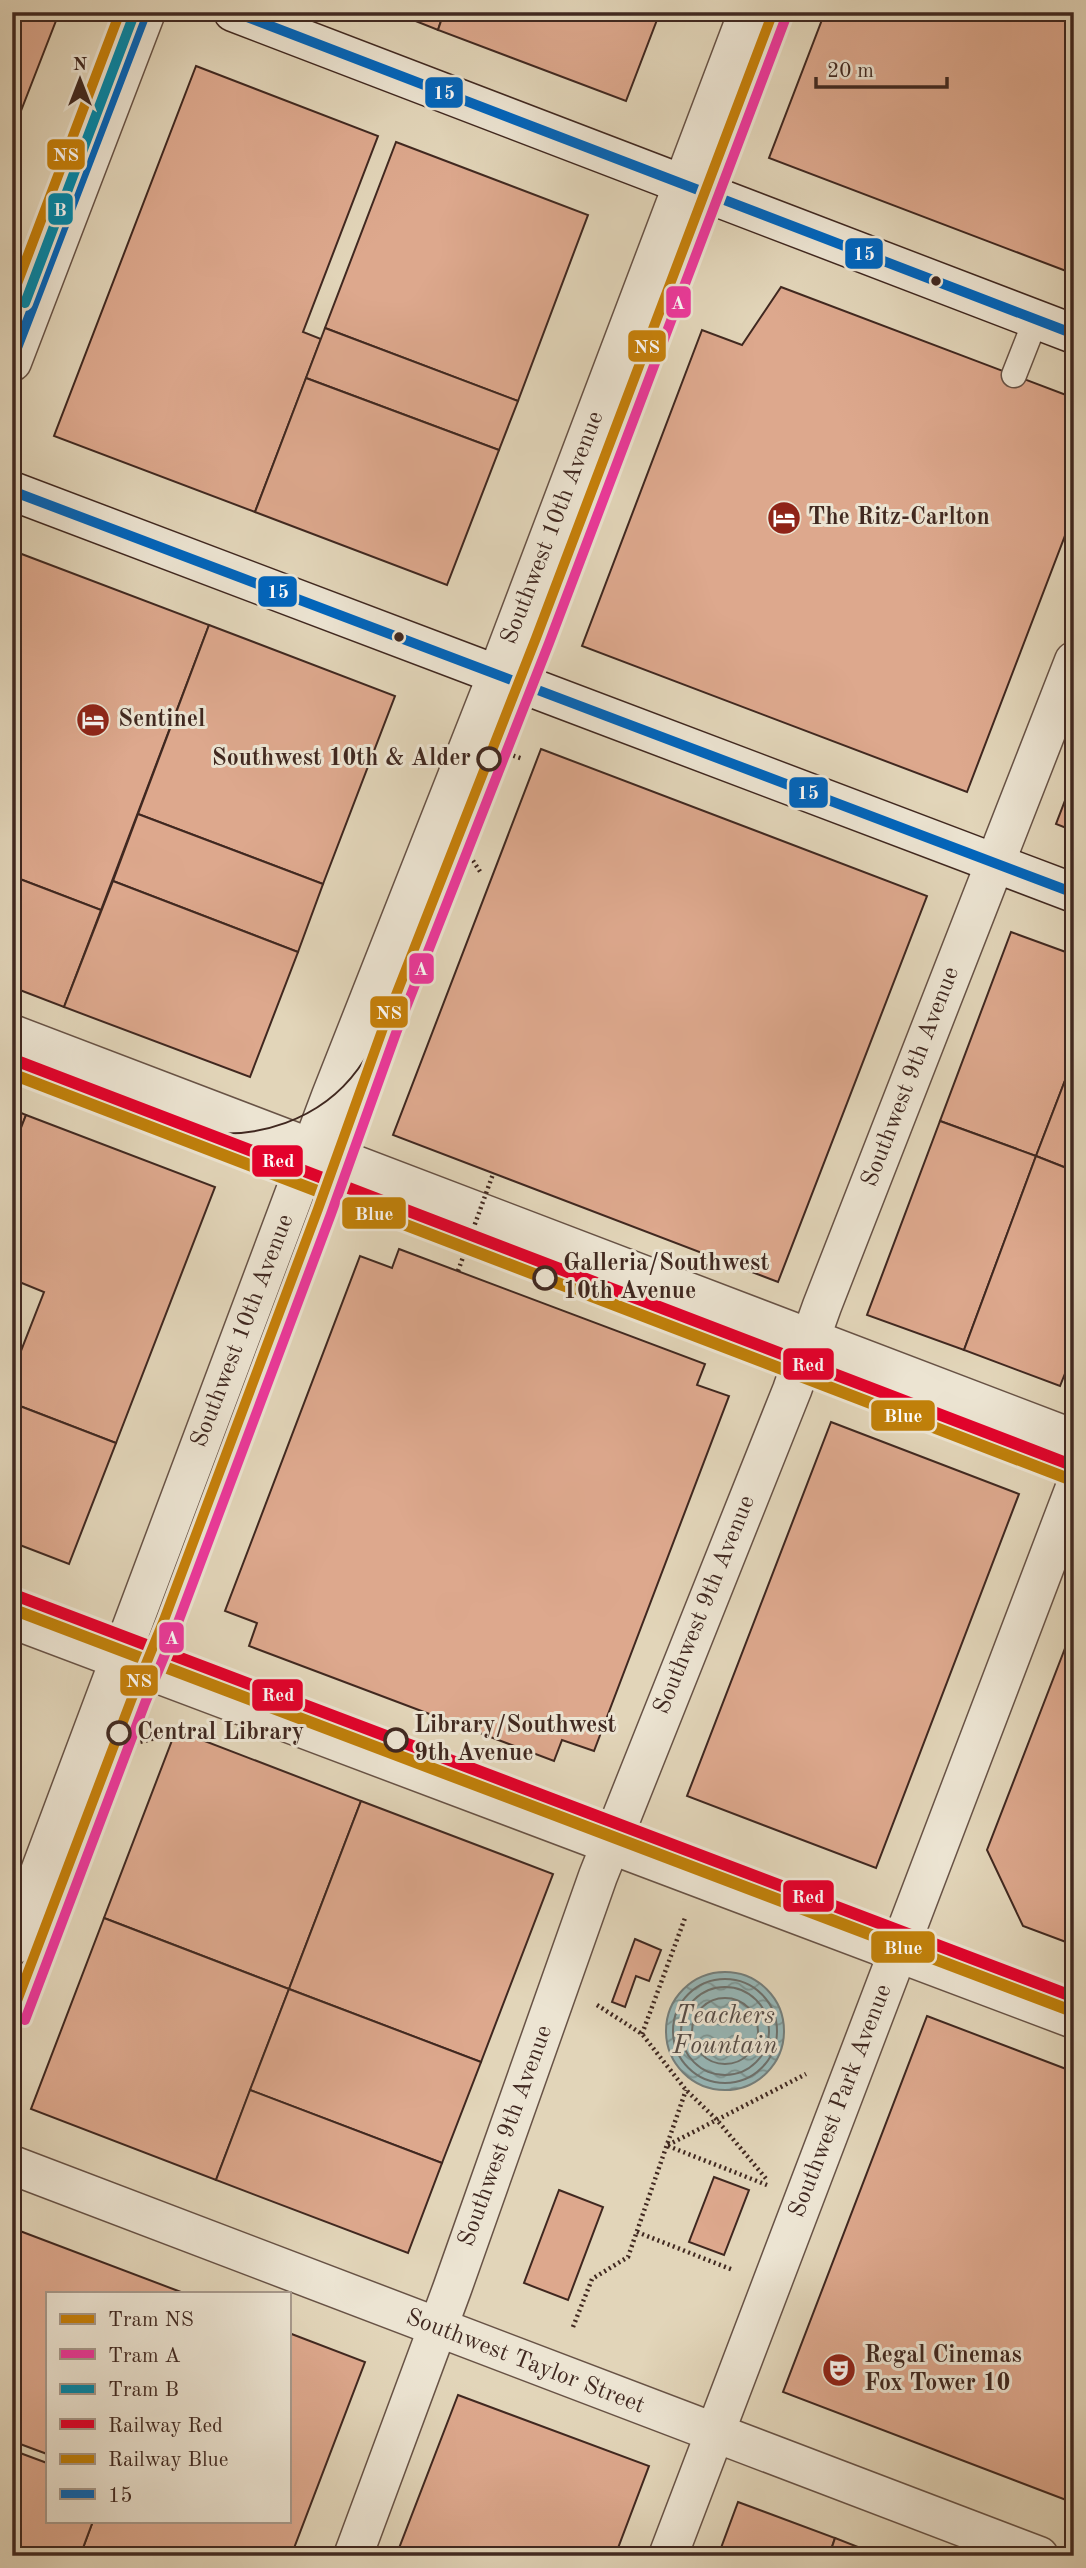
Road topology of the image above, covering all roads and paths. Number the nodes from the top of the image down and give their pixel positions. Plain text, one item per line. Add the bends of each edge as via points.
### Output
1 (146, 12) edge
2 (233, 12) edge
3 (748, 12) edge
4 (278, 21) edge
5 (682, 185) junction
6 (1036, 319) junction
7 (1074, 334) edge
8 (12, 362) edge
9 (1014, 375) dead end
10 (12, 491) edge
11 (1074, 661) edge
12 (497, 675) junction
13 (517, 757) dead end
14 (523, 759) dead end
15 (994, 863) junction
16 (1074, 893) edge
17 (12, 1034) edge
18 (312, 1149) junction
19 (493, 1174) dead end
20 (458, 1271) dead end
21 (810, 1338) junction
22 (1074, 1439) edge
23 (1074, 1490) edge
24 (12, 1619) edge
25 (120, 1658) junction
26 (156, 1738) dead end
27 (135, 1743) dead end
28 (611, 1843) junction
29 (688, 1910) dead end
30 (12, 1945) edge
31 (898, 1952) junction
32 (595, 2003) dead end
33 (1074, 2019) edge
34 (642, 2034) junction
35 (817, 2068) dead end
36 (686, 2090) junction
37 (717, 2120) junction
38 (667, 2146) junction
39 (12, 2165) edge
40 (637, 2232) junction
41 (740, 2272) dead end
42 (436, 2327) junction
43 (573, 2327) dead end
44 (715, 2433) junction
45 (353, 2556) edge
46 (668, 2556) edge
47 (1039, 2556) edge

1 - 8 street
2 - 4 street
3 - 5 street, Southwest 10th Avenue
4 - 5 street
5 - 6 street
5 - 12 street, Southwest 10th Avenue
6 - 7 street
6 - 9 lane
10 - 12 street
11 - 15 street, Southwest 9th Avenue
12 - 15 street
12 - 18 street, Southwest 10th Avenue
13 - 14 path
15 - 16 street
15 - 21 street, Southwest 9th Avenue
17 - 18 street
18 - 21 street
18 - 25 street, Southwest 10th Avenue
19 - 20 path, bridge
21 - 22 street
21 - 28 street, Southwest 9th Avenue
23 - 31 street, Southwest Park Avenue
24 - 25 street
25 - 28 street
25 - 30 street, Southwest 10th Avenue
26 - 27 path
28 - 31 street
28 - 42 street, Southwest 9th Avenue
29 - 34 path
31 - 33 street
31 - 44 street, Southwest Park Avenue
32 - 34 path
34 - 36 path
35 - 37 path
36 - 37 path
36 - 38 path
37 - 38 path
37 - 38 path via 773,2187
38 - 40 path
39 - 42 street, Southwest Taylor Street
40 - 41 path
40 - 43 path via 628,2257 592,2279
42 - 44 street, Southwest Taylor Street
42 - 45 street, Southwest 9th Avenue
44 - 46 street, Southwest Park Avenue
44 - 47 street, Southwest Taylor Street

